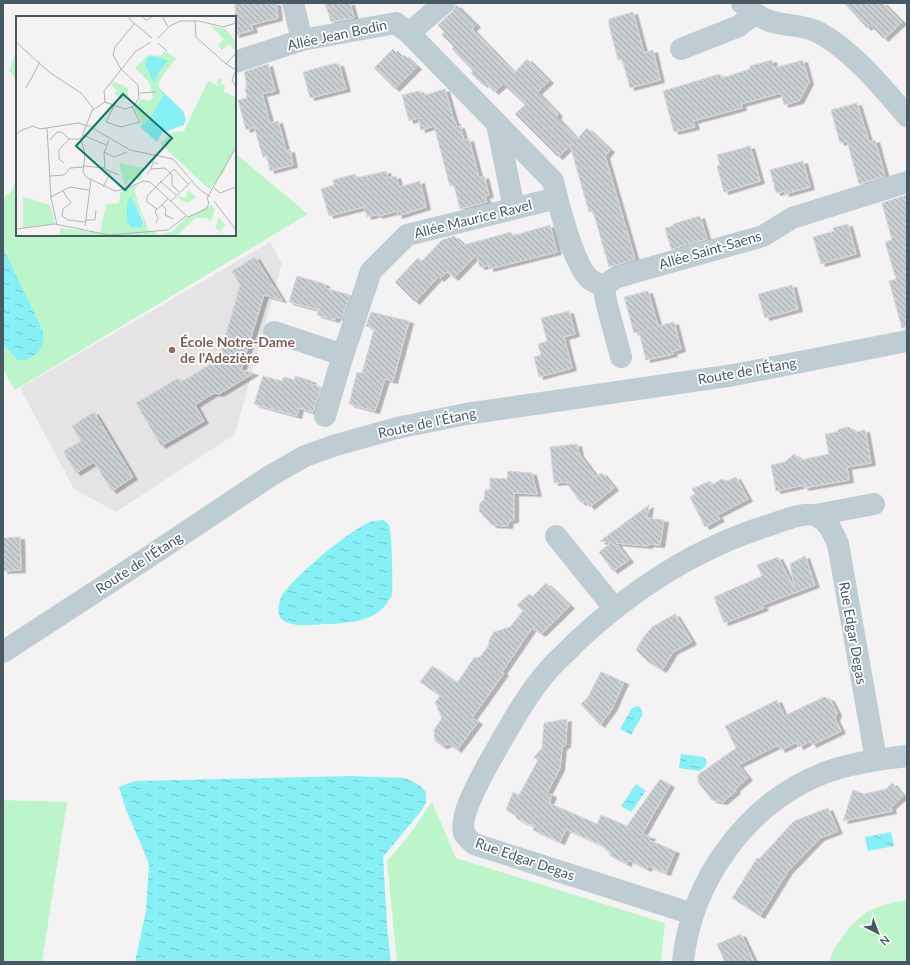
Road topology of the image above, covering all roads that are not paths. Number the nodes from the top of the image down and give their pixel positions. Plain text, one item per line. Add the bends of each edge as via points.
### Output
1 (293, 3) edge
2 (444, 3) edge
3 (748, 8) edge
4 (409, 33) junction
5 (302, 40) junction
6 (681, 48) dead end
7 (236, 62) edge
8 (907, 116) edge
9 (497, 124) junction
10 (907, 182) edge
11 (557, 198) junction
12 (514, 208) junction
13 (604, 286) junction
14 (274, 332) dead end
15 (907, 340) edge
16 (343, 355) junction
17 (621, 358) dead end
18 (325, 416) dead end
19 (874, 504) dead end
20 (816, 515) junction
21 (556, 536) dead end
22 (615, 609) junction
23 (3, 652) edge
24 (907, 756) edge
25 (876, 759) junction
26 (693, 914) junction
27 (683, 962) edge

1 - 5 street
2 - 4 street
3 - 6 street via 739,26
3 - 8 street via 772,22 799,26 828,39 885,90
4 - 5 street, Allée Jean Bodin via 396,23
4 - 9 street, Allée Jean Bodin
5 - 7 street, Allée Jean Bodin
9 - 11 street, Allée Jean Bodin via 553,181
9 - 12 street
10 - 13 street, Allée Saint-Saens via 792,218 763,236 615,278
11 - 12 street, Allée Maurice Ravel
11 - 13 street, Allée Jean Bodin via 579,264 590,280
12 - 16 street, Allée Maurice Ravel via 407,235 371,271
13 - 17 street
14 - 16 street
15 - 23 street, Route de l'Étang via 734,375 466,414 397,428 336,445 305,456 270,476
16 - 18 street, Allée Maurice Ravel
19 - 20 street, Rue Edgar Degas
20 - 22 street, Rue Edgar Degas via 800,515 747,532 697,555 653,580
20 - 25 street, Rue Edgar Degas via 830,526 838,544
21 - 22 street
22 - 26 street, Rue Edgar Degas via 552,666 523,704 475,788 464,821 465,834 474,844
24 - 25 street
25 - 26 street via 823,774 791,790 767,807 726,850 708,880
26 - 27 street

